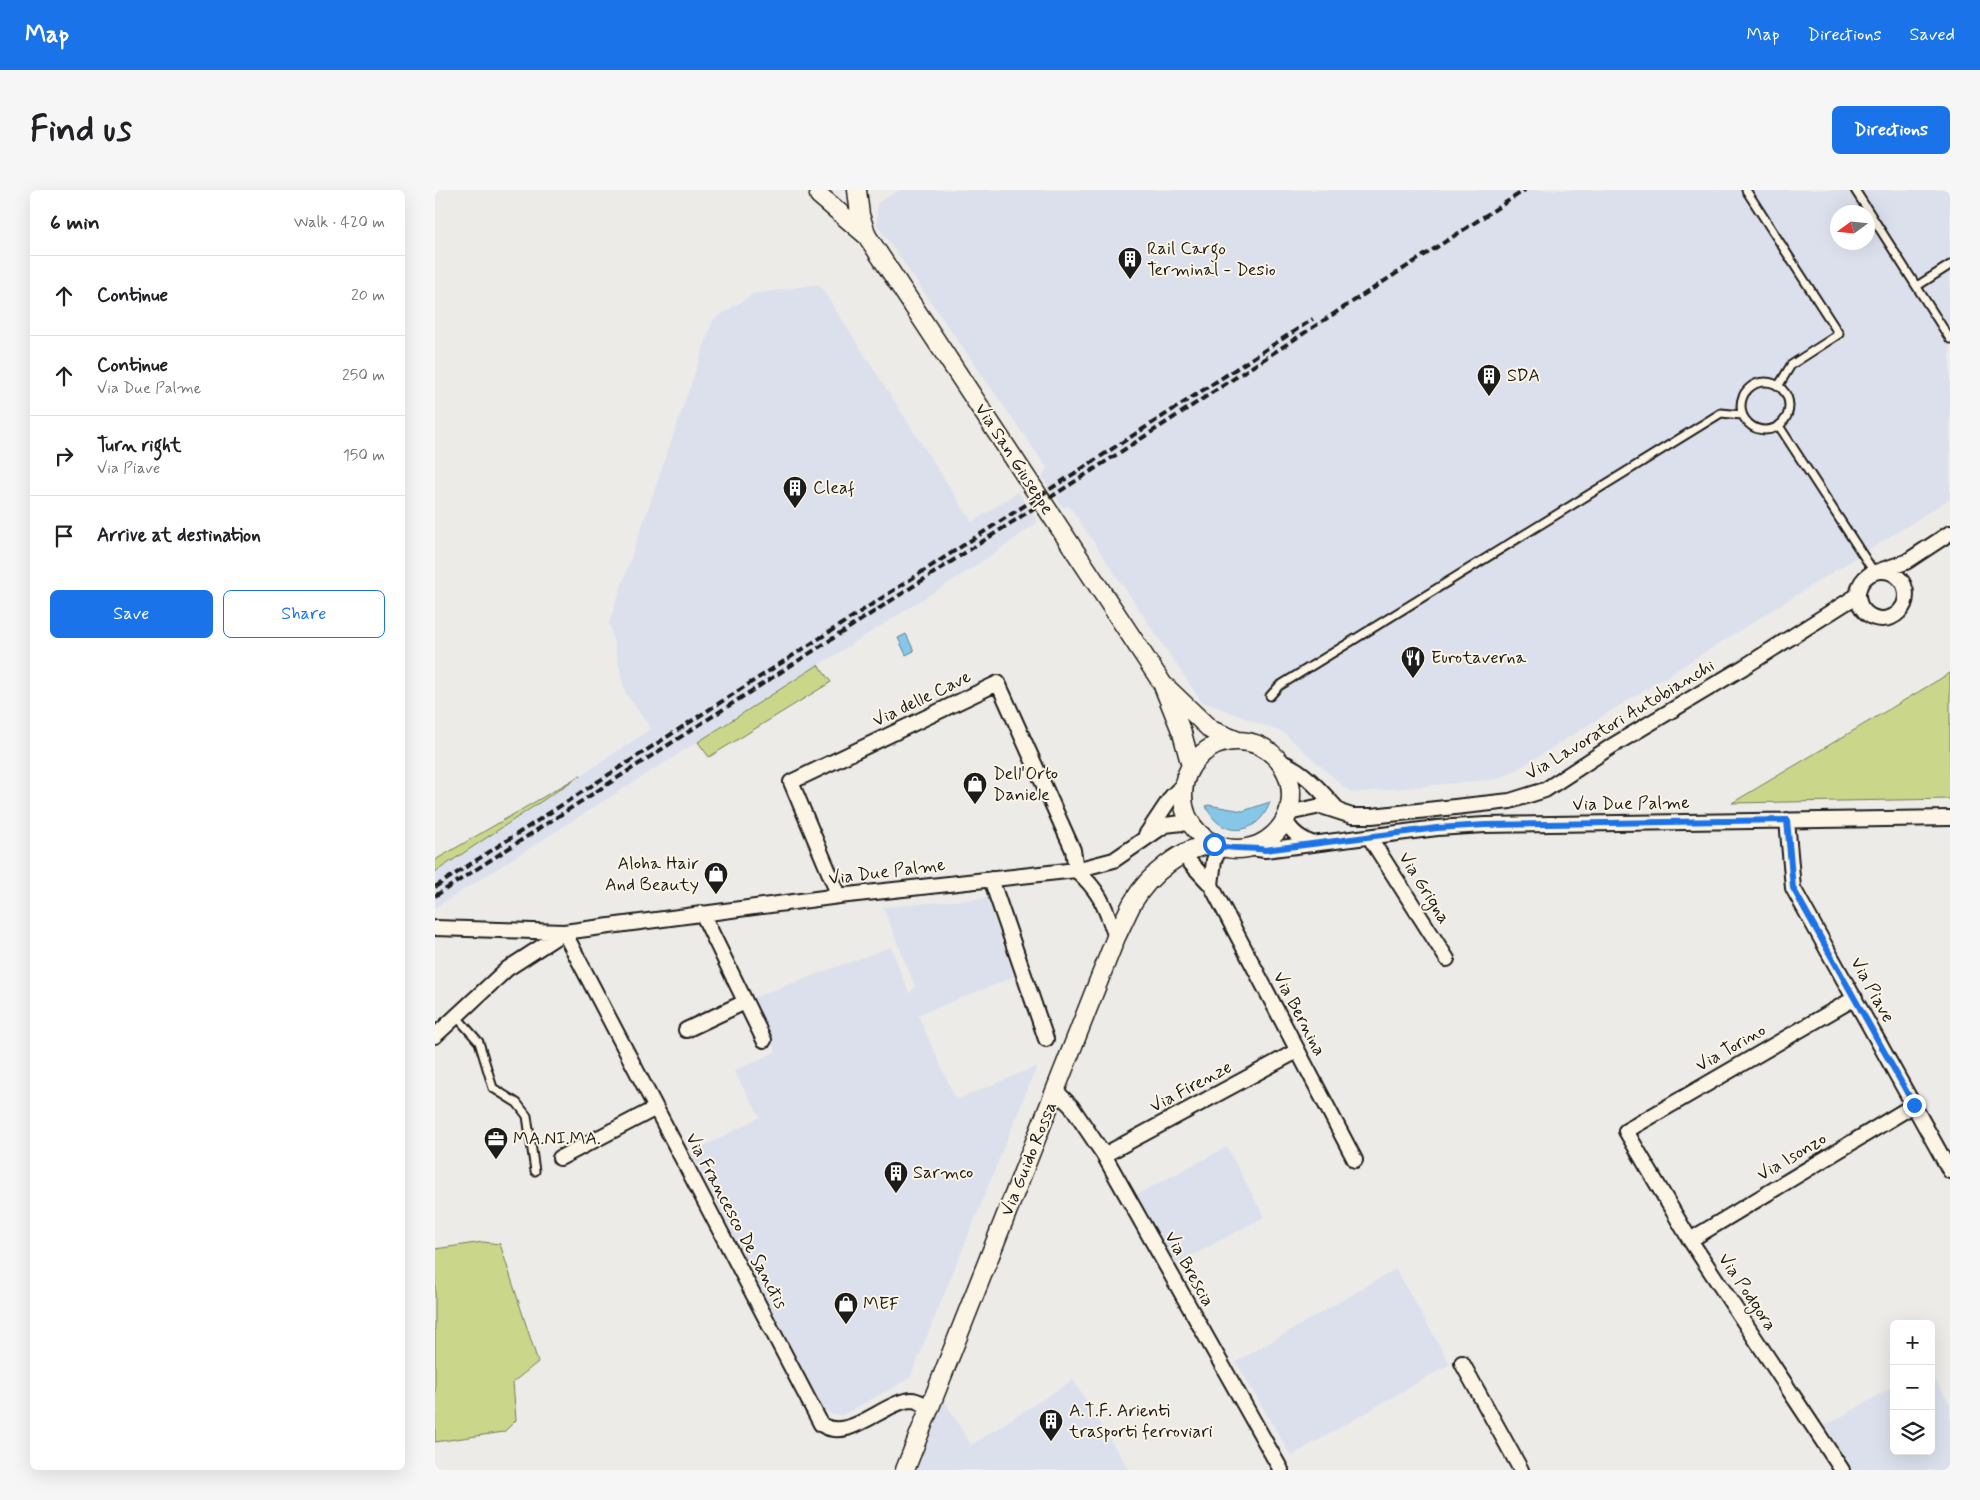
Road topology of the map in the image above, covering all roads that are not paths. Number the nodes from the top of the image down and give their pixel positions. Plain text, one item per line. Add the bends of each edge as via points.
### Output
1 (857, 190) edge
2 (1746, 190) edge
3 (1855, 190) edge
4 (817, 192) edge
5 (867, 236) junction
6 (1950, 265) edge
7 (1917, 286) junction
8 (1950, 340) edge
9 (1779, 385) junction
10 (1743, 415) junction
11 (1779, 426) junction
12 (1950, 533) edge
13 (1906, 562) junction
14 (1878, 571) junction
15 (1897, 575) junction
16 (1858, 595) junction
17 (1842, 607) junction
18 (1864, 611) junction
19 (1162, 683) junction
20 (1270, 696) dead end
21 (1236, 740) junction
22 (1279, 761) junction
23 (1191, 766) junction
24 (1183, 785) junction
25 (1339, 811) junction
26 (1287, 816) junction
27 (1950, 818) edge
28 (1787, 820) junction
29 (1192, 826) junction
30 (1370, 838) junction
31 (1141, 842) junction
32 (1313, 844) junction
33 (1217, 846) junction
34 (1250, 848) junction
35 (1178, 858) junction
36 (1076, 870) junction
37 (991, 879) junction
38 (1211, 885) junction
39 (839, 896) junction
40 (703, 913) junction
41 (435, 928) edge
42 (563, 932) junction
43 (1116, 937) junction
44 (1447, 959) dead end
45 (1855, 998) junction
46 (745, 1002) junction
47 (456, 1016) junction
48 (686, 1030) dead end
49 (435, 1036) edge
50 (1046, 1039) dead end
51 (763, 1040) dead end
52 (1297, 1051) junction
53 (1056, 1091) junction
54 (1914, 1105) junction
55 (656, 1108) junction
56 (1626, 1131) joint
57 (1104, 1155) junction
58 (560, 1158) dead end
59 (1355, 1160) dead end
60 (1950, 1171) edge
61 (535, 1172) dead end
62 (1690, 1240) junction
63 (1462, 1363) dead end
64 (930, 1408) junction
65 (905, 1470) edge
66 (1281, 1470) edge
67 (1521, 1470) edge
68 (1842, 1470) edge

1 - 4 street via 844,200 835,201
1 - 5 street, Via San Giuseppe
2 - 9 lane via 1839,334 1791,365
3 - 7 lane
4 - 5 street, Via San Giuseppe
5 - 19 street, Via San Giuseppe
6 - 7 lane
7 - 8 lane
9 - 10 lane via 1764,381 1750,386 1741,400
9 - 11 lane via 1785,391 1790,406 1789,414
10 - 11 lane via 1746,422 1758,429
10 - 20 lane via 1721,413 1279,686
11 - 14 lane
12 - 13 street
13 - 14 street
13 - 15 street
14 - 15 street
14 - 16 street via 1862,581
15 - 18 street via 1906,588 1901,612 1894,617 1878,619
16 - 17 street, Via Lavoratori Autobianchi
16 - 18 street
17 - 18 street
17 - 25 street, Via Lavoratori Autobianchi via 1545,790 1510,801 1387,814 1353,816
19 - 21 street, Via San Giuseppe via 1211,730
19 - 23 street, Via San Giuseppe
21 - 22 street via 1253,743
21 - 23 street via 1219,743 1206,750
22 - 25 street via 1302,774
22 - 26 street via 1290,785
23 - 24 street
24 - 29 street via 1185,813
24 - 31 street, Via Due Palme
25 - 26 street, Via Lavoratori Autobianchi via 1321,806
26 - 32 street via 1293,832
26 - 34 street via 1272,836
27 - 28 street, Via Due Palme
28 - 30 street, Via Due Palme via 1485,825
28 - 45 street, Via Piave via 1793,888
29 - 31 street, Via Due Palme via 1182,823 1165,825
29 - 33 street
29 - 35 street, Via Guido Rossa
30 - 32 street, Via Due Palme
30 - 44 street, Via Grigna
31 - 36 street, Via Due Palme via 1114,860
32 - 34 street, Via Due Palme via 1265,850
33 - 34 street
33 - 35 street, Via Guido Rossa via 1203,845
33 - 38 street
35 - 38 street, Via Bernina
35 - 43 street, Via Guido Rossa via 1141,891
36 - 37 street, Via Due Palme
36 - 39 street, Via delle Cave via 1073,850 998,683 791,782
36 - 43 street via 1092,884 1105,906
37 - 39 street, Via Due Palme
37 - 50 street
38 - 52 street, Via Bernina
39 - 40 street, Via Due Palme
40 - 42 street, Via Due Palme
40 - 46 street
41 - 42 street
42 - 47 street via 507,969
42 - 55 street, Via Francesco De Sanctis
43 - 53 street, Via Guido Rossa
45 - 54 street, Via Piave
45 - 56 street, Via Torino
46 - 48 street
46 - 51 street
47 - 49 street
47 - 61 lane via 479,1042 493,1088 517,1103 527,1116
52 - 57 street, Via Firenze
52 - 59 street, Via Bernina
53 - 57 street, Via Brescia via 1071,1106
53 - 64 street, Via Guido Rossa
54 - 60 street, Via Piave
54 - 62 street, Via Isonzo
55 - 58 street
55 - 64 street, Via Francesco De Sanctis via 821,1424 832,1429 845,1428 913,1400
56 - 62 street, Via Podgora
57 - 66 street, Via Brescia
62 - 68 street, Via Podgora
63 - 67 street
64 - 65 street, Via Guido Rossa

